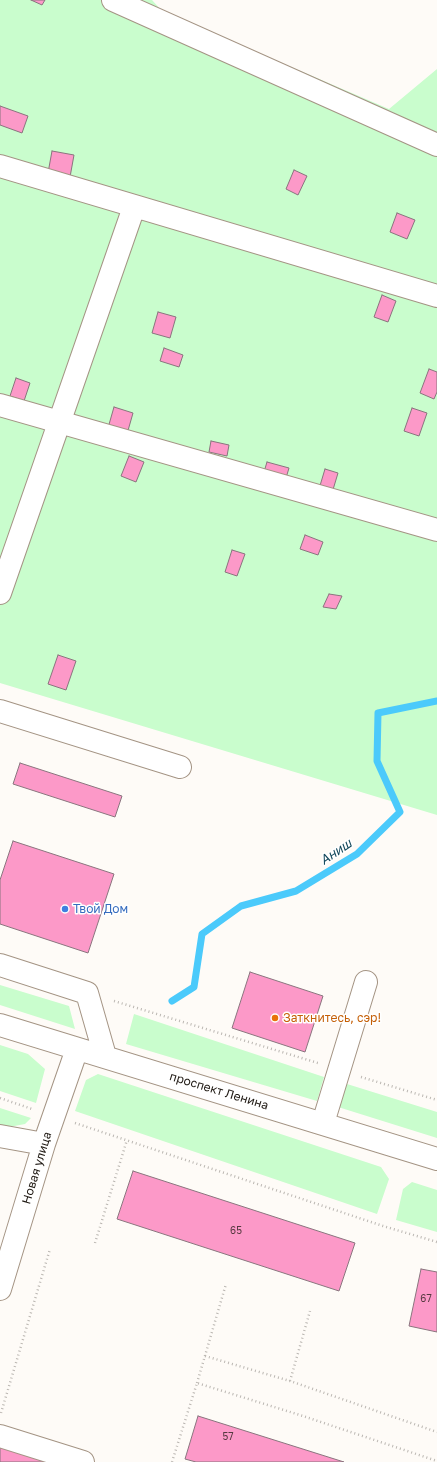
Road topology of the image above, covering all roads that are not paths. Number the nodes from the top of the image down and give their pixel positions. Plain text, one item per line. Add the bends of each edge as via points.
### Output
1 (113, 0) edge
2 (437, 144) edge
3 (0, 166) edge
4 (134, 207) junction
5 (437, 296) edge
6 (0, 405) edge
7 (59, 422) junction
8 (437, 530) edge
9 (0, 593) edge
10 (0, 711) edge
11 (180, 767) dead end
12 (0, 965) edge
13 (366, 982) dead end
14 (0, 1025) edge
15 (77, 1049) junction
16 (105, 1056) junction
17 (323, 1123) junction
18 (0, 1136) edge
19 (44, 1144) junction
20 (437, 1159) edge
21 (0, 1289) edge
22 (0, 1436) edge
23 (83, 1462) edge

1 - 2 street
3 - 4 street
4 - 5 street
4 - 7 street
6 - 7 street
7 - 8 street
7 - 9 street
10 - 11 street
12 - 16 street via 87,993
13 - 17 street
14 - 15 street, проспект Ленина
15 - 16 street, проспект Ленина
15 - 19 street, Новая улица
16 - 17 street, проспект Ленина
17 - 20 street, проспект Ленина
18 - 19 street
19 - 21 street, Новая улица
22 - 23 street

